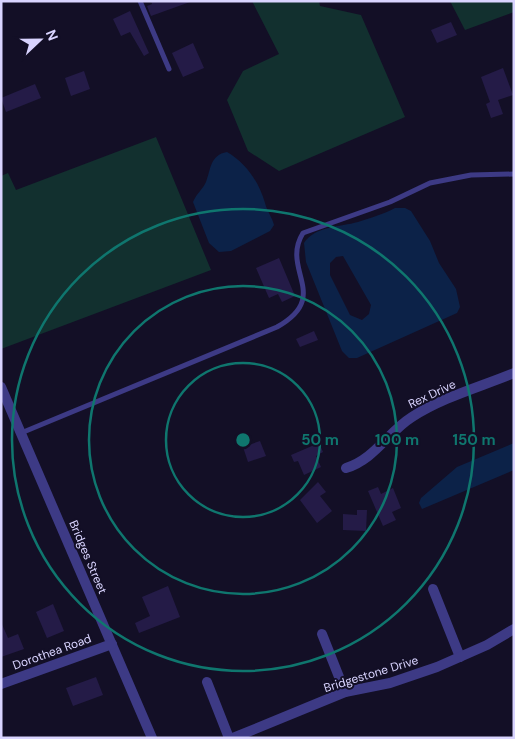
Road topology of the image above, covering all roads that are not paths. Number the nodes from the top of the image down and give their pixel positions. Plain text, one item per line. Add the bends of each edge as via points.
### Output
1 (140, 1) edge
2 (169, 69) dead end
3 (514, 174) edge
4 (514, 372) edge
5 (1, 387) edge
6 (21, 433) junction
7 (346, 468) dead end
8 (433, 589) dead end
9 (514, 629) edge
10 (322, 634) dead end
11 (112, 644) junction
12 (460, 657) junction
13 (207, 682) dead end
14 (1, 684) edge
15 (345, 692) junction
16 (152, 738) edge
17 (229, 738) edge
18 (233, 738) edge

1 - 2 lane
3 - 6 lane via 471,174 430,183 390,202 303,233 296,253 305,294 291,320
4 - 7 street, Rex Drive via 428,407 405,422 366,460
5 - 6 street, Bridges Street
6 - 11 street, Bridges Street
8 - 12 street
9 - 12 street, Bridgestone Drive
10 - 15 street
11 - 14 street, Dorothea Road
11 - 16 street, Bridges Street
12 - 15 street, Bridgestone Drive via 390,683
13 - 17 street
15 - 18 street, Bridgestone Drive

